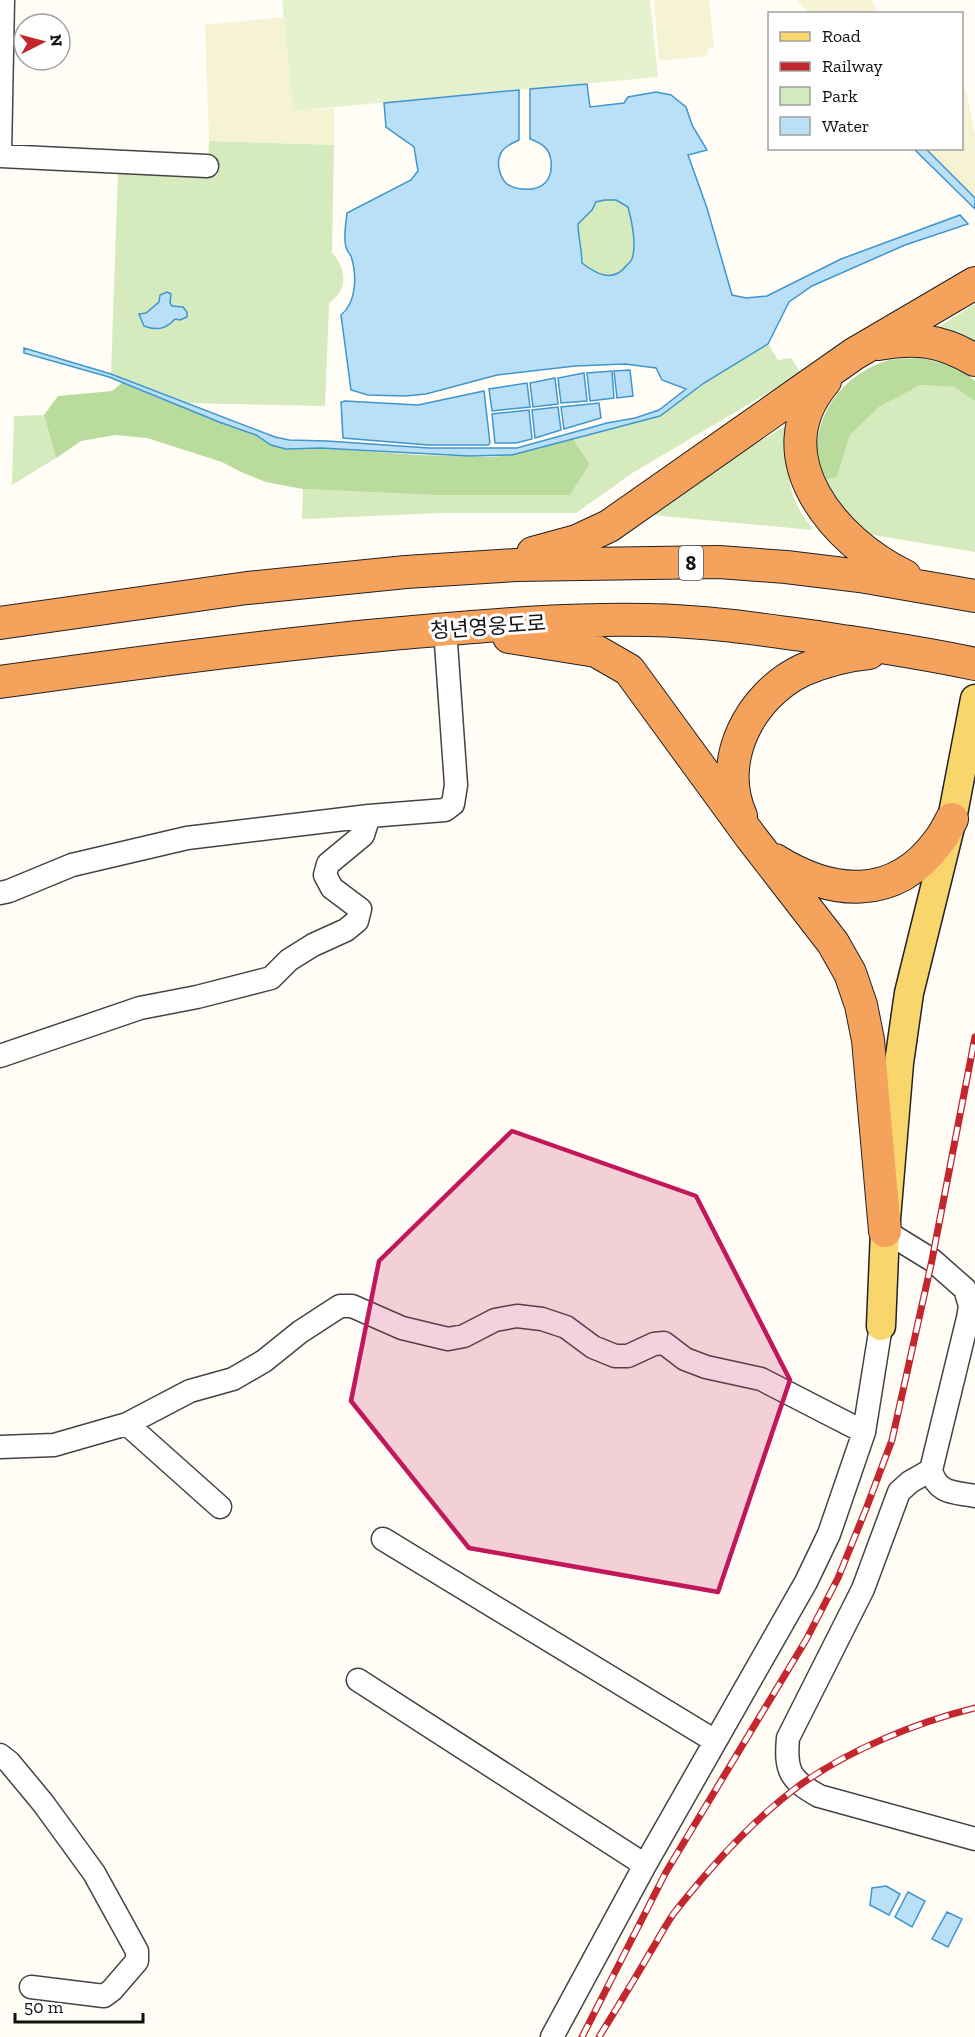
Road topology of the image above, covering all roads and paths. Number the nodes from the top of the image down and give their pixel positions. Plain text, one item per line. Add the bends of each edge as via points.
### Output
1 (2, 8) edge
2 (0, 155) edge
3 (207, 166) dead end
4 (975, 283) edge
5 (854, 354) junction
6 (975, 360) edge
7 (455, 569) junction
8 (925, 586) junction
9 (975, 596) edge
10 (0, 623) edge
11 (451, 629) junction
12 (918, 652) junction
13 (975, 664) edge
14 (0, 682) edge
15 (975, 699) edge
16 (369, 816) junction
17 (952, 819) junction
18 (751, 837) junction
19 (0, 893) edge
20 (0, 1056) edge
21 (885, 1232) junction
22 (880, 1326) joint
23 (127, 1424) junction
24 (864, 1432) junction
25 (0, 1447) edge
26 (931, 1470) junction
27 (975, 1496) edge
28 (220, 1507) dead end
29 (383, 1539) dead end
30 (358, 1680) dead end
31 (715, 1741) junction
32 (0, 1755) edge
33 (975, 1839) edge
34 (645, 1865) junction
35 (31, 1987) dead end
36 (552, 2037) edge

1 - 2 street
2 - 3 street
4 - 5 highway
5 - 6 highway via 876,345 916,340 938,343
5 - 7 highway via 609,526 566,545
5 - 8 highway via 815,393 804,417 803,466 823,511 843,532 892,570
7 - 8 highway, 8 via 719,562 797,568
7 - 10 highway, 8 via 247,588
8 - 9 highway, 8
11 - 12 highway, 청년영웅도로 via 581,620 649,620 779,632
11 - 14 highway, 청년영웅도로 via 168,658
11 - 16 street via 456,785 453,804 445,810
11 - 18 highway via 596,651 629,670
12 - 13 highway, 청년영웅도로
12 - 18 highway via 832,659 801,671 763,702 738,740 733,764 732,788
15 - 17 main road
16 - 19 street via 187,838 72,865
16 - 20 street via 363,835 328,864 325,875 332,888 360,909 357,921 346,930 289,960 271,978 140,1008
17 - 18 highway via 922,861 904,874 862,888 815,881 768,856
17 - 21 main road via 909,993
18 - 21 highway via 833,943 850,973 861,1005 868,1040
21 - 22 main road
21 - 26 street via 932,1260 965,1289 970,1306
22 - 24 street
23 - 24 street via 190,1391 233,1379 340,1306 352,1306 402,1328 448,1339 464,1336 495,1320 517,1316 566,1327 593,1347 615,1356 628,1356 663,1342 686,1359 706,1367 761,1379
23 - 25 street via 54,1445
23 - 28 street
24 - 31 street via 829,1534 806,1582
26 - 27 street via 934,1482 943,1489
26 - 33 street via 898,1492 863,1589 788,1738 786,1759 791,1776 819,1796
29 - 31 street
30 - 34 street
31 - 34 street
32 - 35 street via 43,1803 94,1873 137,1951 136,1961 104,1996
34 - 36 street

